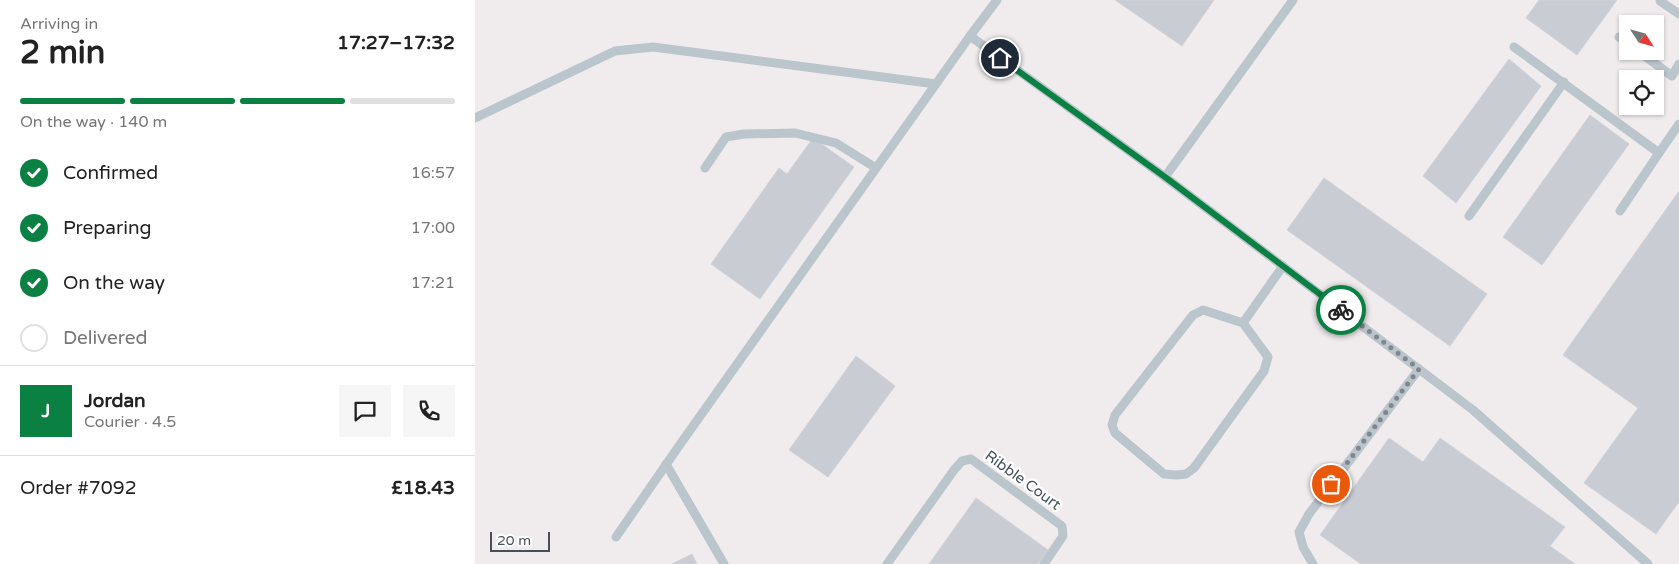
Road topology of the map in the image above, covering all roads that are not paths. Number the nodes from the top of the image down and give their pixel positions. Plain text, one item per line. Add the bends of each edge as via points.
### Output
1 (997, 0) edge
2 (1293, 0) edge
3 (1661, 0) edge
4 (1679, 14) edge
5 (970, 36) junction
6 (1514, 47) dead end
7 (1650, 60) edge
8 (1679, 64) edge
9 (1564, 82) junction
10 (936, 84) junction
11 (475, 118) edge
12 (1679, 124) edge
13 (1659, 153) junction
14 (705, 168) dead end
15 (876, 168) junction
16 (1165, 177) junction
17 (1620, 211) dead end
18 (1469, 216) dead end
19 (1283, 266) junction
20 (1243, 323) junction
21 (1419, 369) junction
22 (666, 464) junction
23 (616, 538) dead end
24 (724, 564) edge
25 (887, 564) edge
26 (1044, 564) edge
27 (1313, 564) edge
28 (1648, 564) edge

1 - 5 lane
2 - 16 lane
3 - 4 lane
5 - 10 lane
5 - 16 lane
6 - 9 lane
7 - 8 lane via 1672,76
9 - 13 lane
9 - 18 lane
10 - 11 lane via 653,47 636,48 615,51
10 - 15 lane
12 - 13 lane
13 - 17 lane
14 - 15 lane via 726,137 795,133 836,143
15 - 22 lane
16 - 19 lane
19 - 20 lane
19 - 21 lane
20 - 20 lane via 1268,357 1265,372 1194,468 1176,476 1163,474 1115,433 1112,425 1115,415 1193,315 1203,310
21 - 27 lane via 1309,514 1299,532
21 - 28 lane via 1473,410
22 - 23 lane
22 - 24 lane
25 - 26 lane, Ribble Court via 954,470 962,461 971,459 1062,526 1063,536

